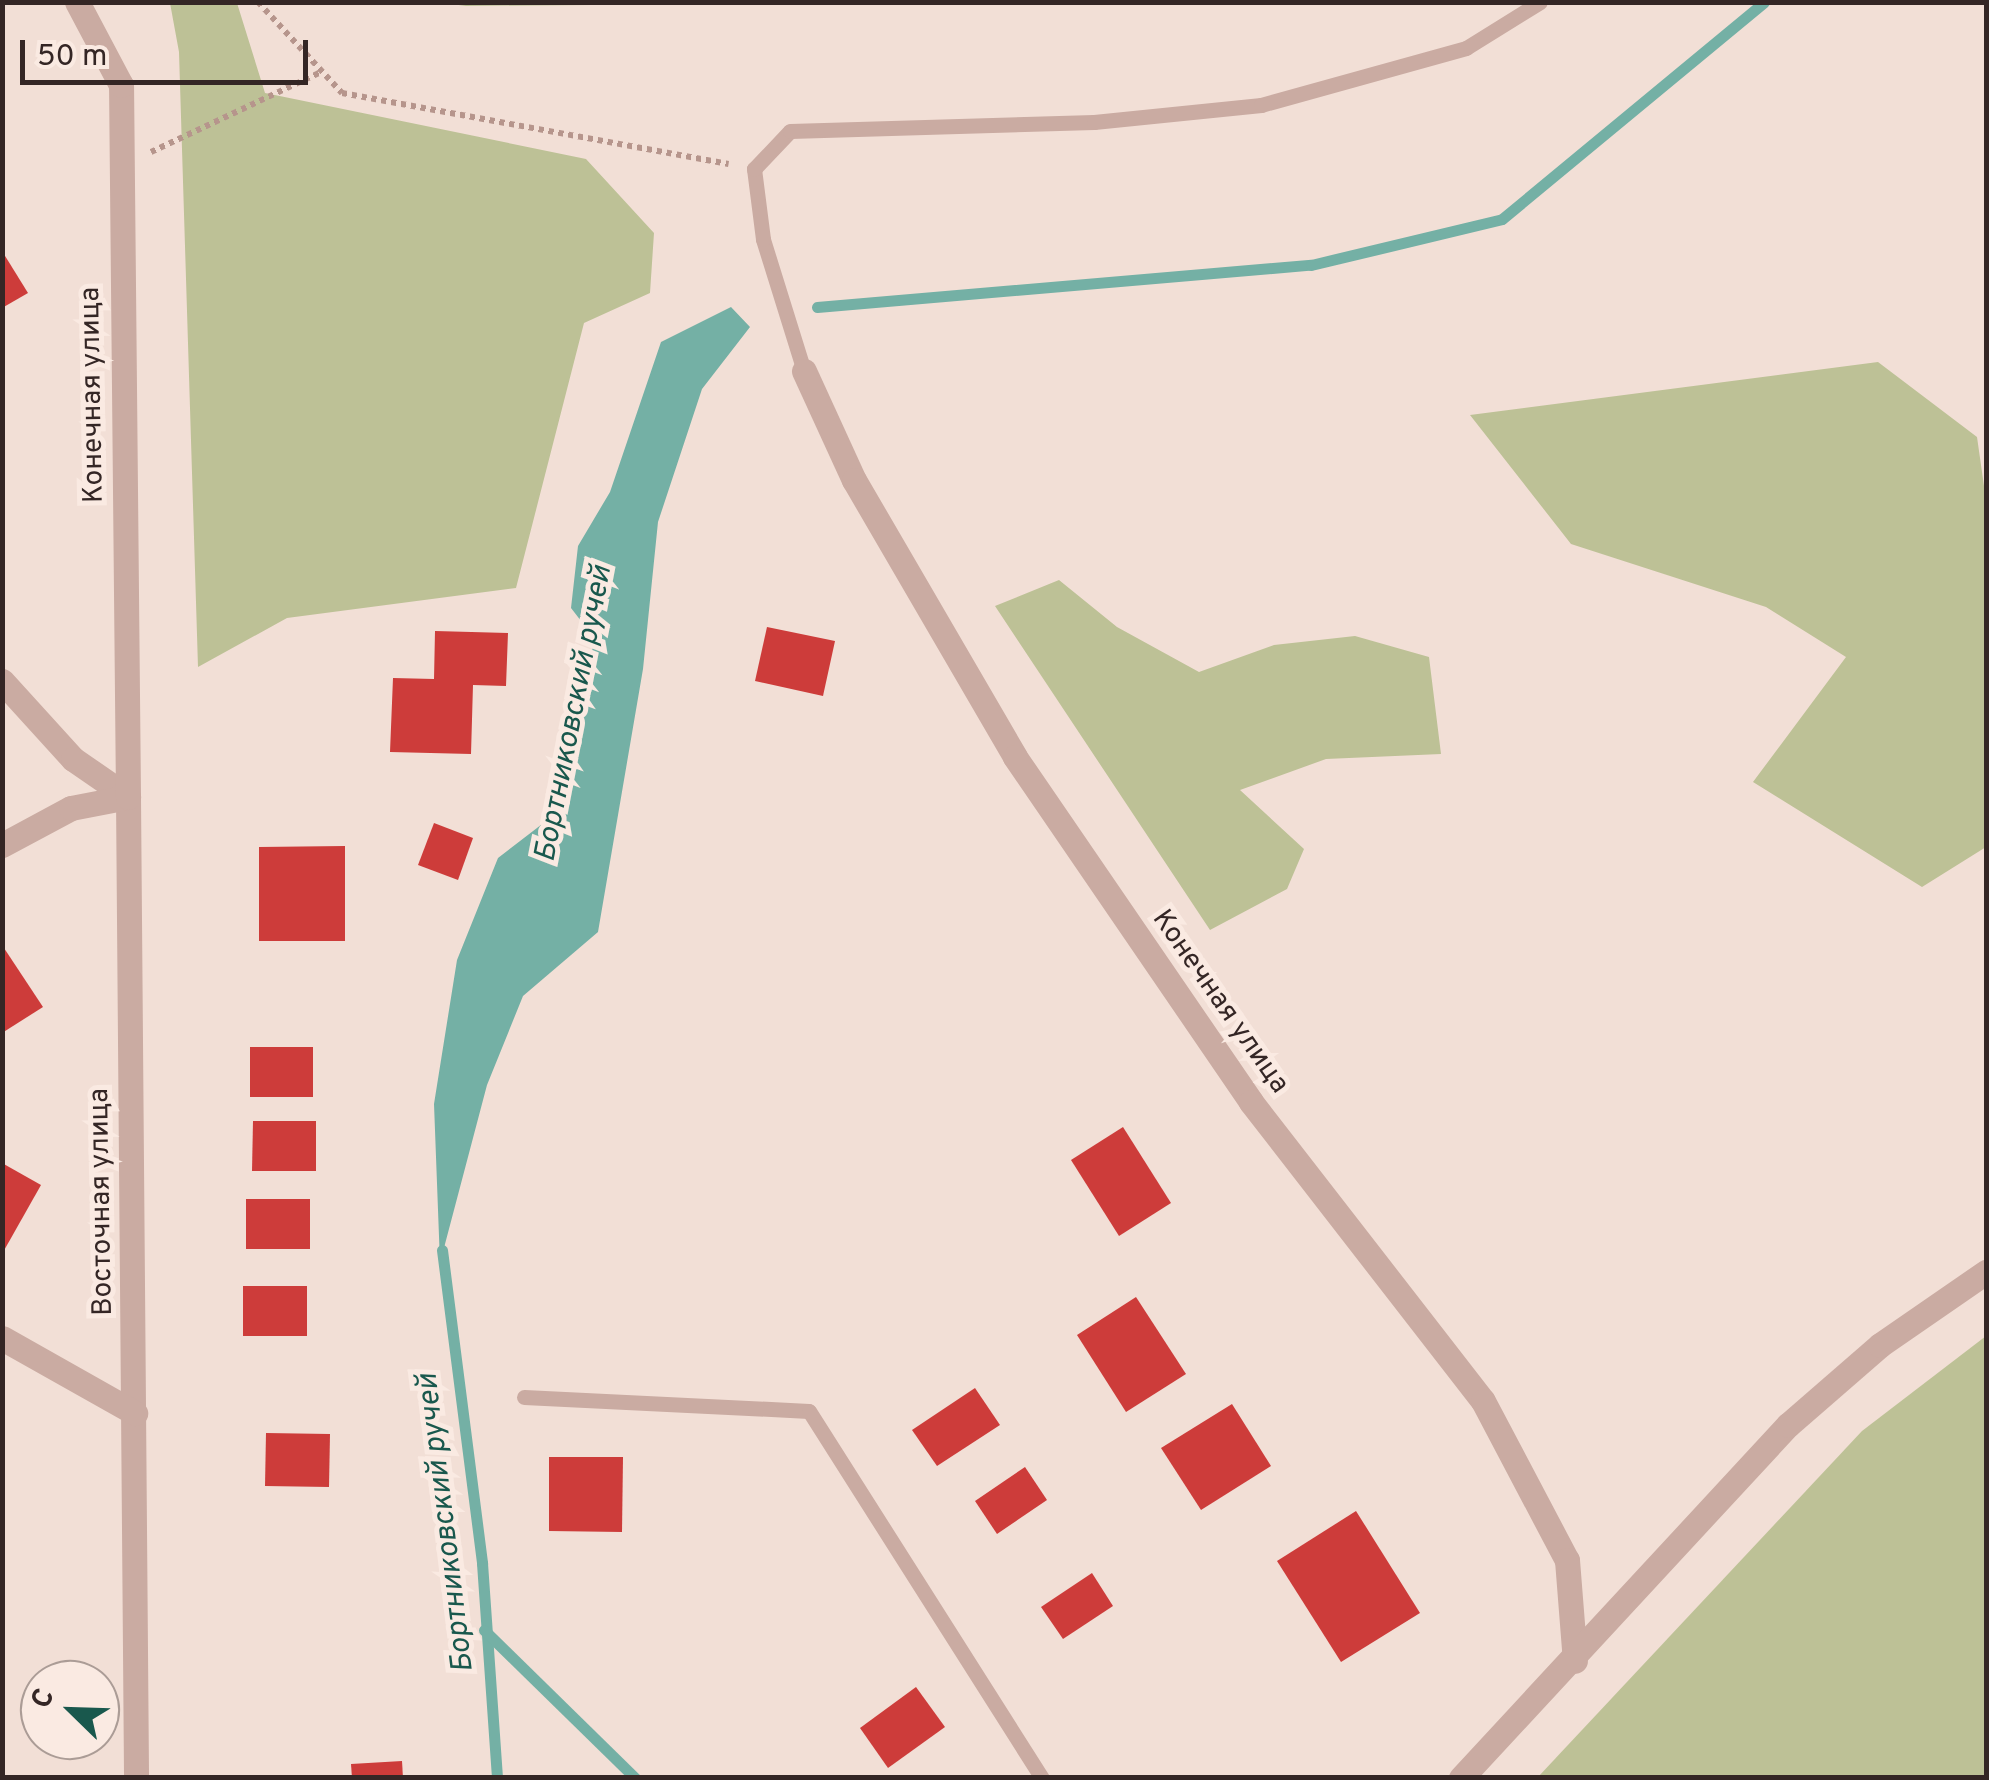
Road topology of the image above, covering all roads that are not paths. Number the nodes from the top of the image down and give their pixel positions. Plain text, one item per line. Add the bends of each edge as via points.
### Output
1 (77, 2) edge
2 (1540, 2) edge
3 (804, 371) joint
4 (2, 681) edge
5 (128, 798) junction
6 (2, 845) edge
7 (1986, 1272) edge
8 (2, 1338) edge
9 (524, 1397) dead end
10 (135, 1413) junction
11 (1575, 1661) junction
12 (136, 1778) edge
13 (1042, 1778) edge
14 (1462, 1778) edge

1 - 5 street, Конечная улица via 121,86
2 - 3 lane via 1466,48 1261,104 1094,122 790,131 754,169 763,238
3 - 11 street, Конечная улица via 854,480 1015,756 1251,1102 1483,1401 1567,1560
4 - 5 street via 73,759
5 - 6 street via 71,808
5 - 10 street, Восточная улица
7 - 11 street via 1880,1345 1788,1425
8 - 10 street
9 - 13 lane via 809,1411
10 - 12 street, Восточная улица
11 - 14 street

